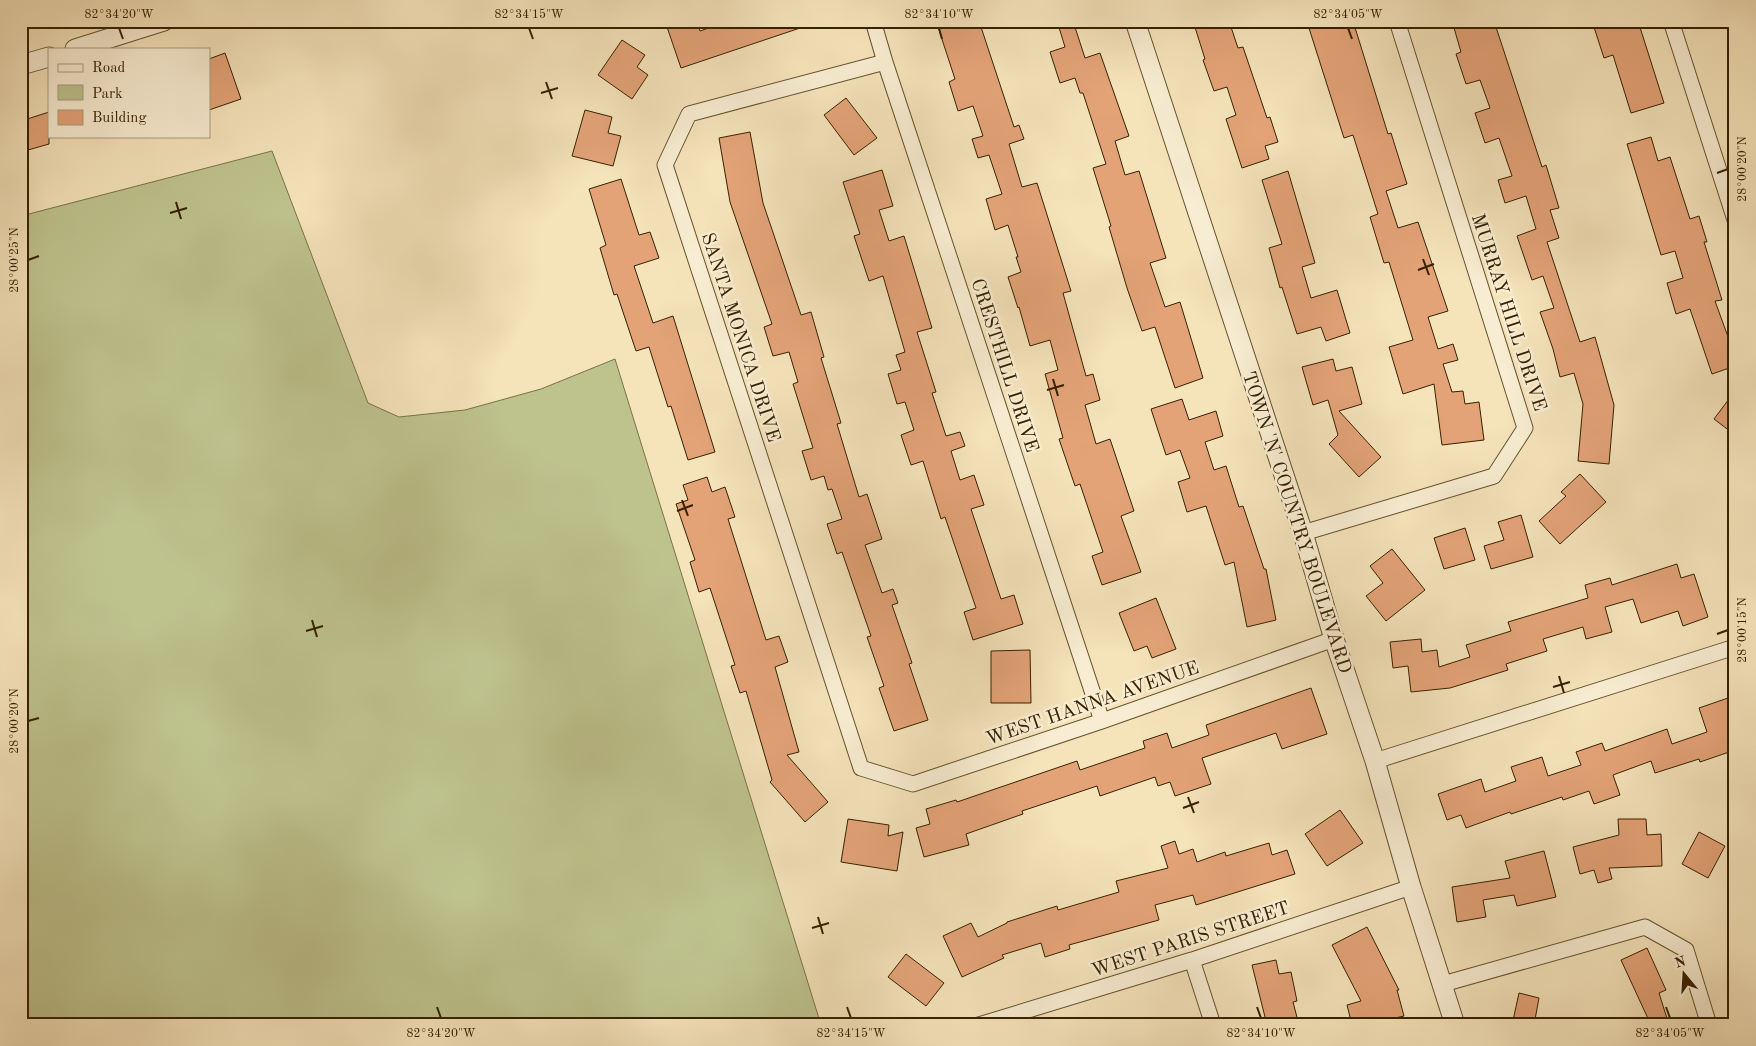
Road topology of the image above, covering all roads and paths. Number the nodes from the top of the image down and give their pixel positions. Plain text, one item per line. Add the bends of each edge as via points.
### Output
1 (164, 21) edge
2 (873, 21) edge
3 (1135, 21) edge
4 (1396, 21) edge
5 (1672, 21) edge
6 (78, 48) edge
7 (48, 57) edge
8 (885, 62) junction
9 (21, 65) edge
10 (1735, 220) edge
11 (1303, 532) junction
12 (1334, 639) junction
13 (1735, 647) edge
14 (1102, 721) junction
15 (1375, 761) junction
16 (862, 768) joint
17 (1411, 887) junction
18 (1192, 960) junction
19 (1442, 984) junction
20 (979, 1024) edge
21 (1213, 1025) edge
22 (1455, 1025) edge
23 (1709, 1025) edge

1 - 6 street
2 - 8 street, CRESTHILL DRIVE
3 - 11 street, TOWN 'N' COUNTRY BOULEVARD
4 - 11 street, MURRAY HILL DRIVE via 1526,428 1494,476
5 - 10 street
7 - 9 street
8 - 14 street, CRESTHILL DRIVE
8 - 16 street, SANTA MONICA DRIVE via 689,114 664,165
11 - 12 street, TOWN 'N' COUNTRY BOULEVARD
12 - 14 street, WEST HANNA AVENUE
12 - 15 street, TOWN 'N' COUNTRY BOULEVARD
13 - 15 street
14 - 16 street, WEST HANNA AVENUE via 913,784
15 - 17 street, TOWN 'N' COUNTRY BOULEVARD
17 - 18 street, WEST PARIS STREET
17 - 19 street, TOWN 'N' COUNTRY BOULEVARD
18 - 20 street, WEST PARIS STREET
18 - 21 street
19 - 22 street, TOWN 'N' COUNTRY BOULEVARD
19 - 23 street via 1645,927 1686,950

